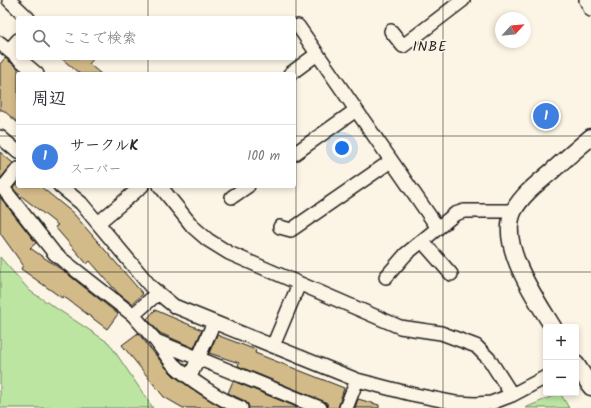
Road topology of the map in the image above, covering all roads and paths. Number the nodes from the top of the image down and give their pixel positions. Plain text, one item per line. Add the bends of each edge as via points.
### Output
1 (9, 0) edge
2 (463, 0) edge
3 (586, 0) edge
4 (591, 10) edge
5 (26, 16) edge
6 (298, 26) dead end
7 (391, 31) dead end
8 (16, 42) edge
9 (8, 51) edge
10 (317, 54) junction
11 (16, 57) edge
12 (19, 60) edge
13 (34, 72) edge
14 (293, 72) edge
15 (356, 110) junction
16 (0, 137) edge
17 (591, 137) edge
18 (16, 150) edge
19 (296, 153) edge
20 (391, 161) junction
21 (16, 171) edge
22 (2, 187) edge
23 (62, 188) edge
24 (140, 188) edge
25 (162, 188) edge
26 (245, 188) edge
27 (232, 197) dead end
28 (514, 211) junction
29 (98, 223) junction
30 (280, 227) dead end
31 (438, 228) junction
32 (422, 241) junction
33 (451, 274) dead end
34 (386, 277) dead end
35 (299, 284) junction
36 (158, 293) junction
37 (133, 315) junction
38 (214, 322) junction
39 (552, 324) edge
40 (156, 341) junction
41 (273, 346) junction
42 (198, 358) junction
43 (579, 369) edge
44 (190, 377) junction
45 (543, 378) edge
46 (357, 380) junction
47 (591, 387) edge
48 (512, 394) junction
49 (241, 408) edge
50 (320, 408) edge
51 (346, 408) edge

1 - 5 street
2 - 7 street via 403,46
3 - 4 street
6 - 10 street
8 - 9 street
9 - 11 street
10 - 14 street
10 - 15 street
12 - 13 street
15 - 19 street
15 - 20 street
16 - 18 street
17 - 28 main road via 527,192
20 - 30 street via 292,230
20 - 31 street
21 - 22 street
22 - 37 street via 55,254
23 - 29 street via 81,203
24 - 29 street
25 - 35 street via 193,228 208,240 230,253
26 - 27 street
28 - 31 street via 464,211 455,214
28 - 39 main road via 510,228 512,248 531,291
29 - 36 street
31 - 32 street
32 - 33 street
32 - 34 street via 406,254
35 - 41 street
35 - 48 street via 400,327 441,334 476,346 489,359
36 - 37 street
36 - 38 street via 174,306
37 - 40 street
38 - 41 street
38 - 42 street
40 - 42 street
40 - 44 street via 173,364
41 - 46 street
42 - 44 street
42 - 50 street
43 - 47 main road
44 - 49 street
45 - 48 street
46 - 48 street via 456,403 492,403
46 - 51 street

